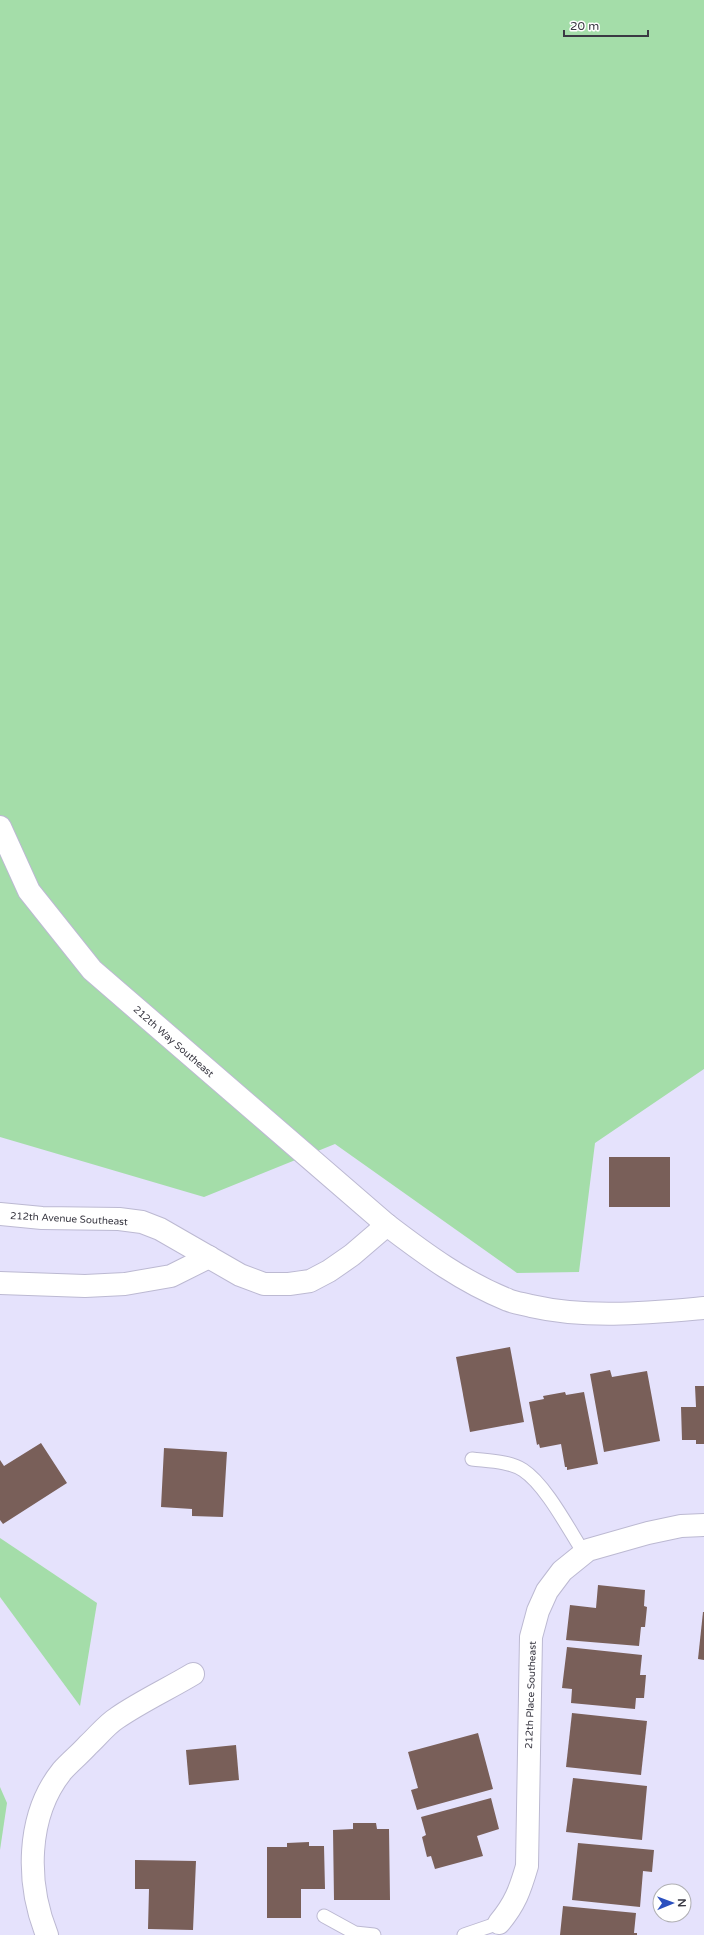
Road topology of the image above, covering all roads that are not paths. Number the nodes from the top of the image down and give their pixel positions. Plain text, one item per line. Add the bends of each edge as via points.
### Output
1 (0, 827) edge
2 (0, 1214) edge
3 (387, 1224) junction
4 (209, 1257) junction
5 (0, 1283) edge
6 (704, 1308) edge
7 (472, 1459) dead end
8 (704, 1525) edge
9 (584, 1553) junction
10 (193, 1674) dead end
11 (324, 1916) dead end
12 (499, 1923) joint
13 (47, 1935) edge
14 (374, 1935) edge
15 (464, 1935) edge

1 - 3 street, 212th Way Southeast via 29,891 92,970
2 - 4 street, 212th Avenue Southeast via 142,1222 160,1229
3 - 4 street, 212th Avenue Southeast via 352,1255 310,1281 264,1284 240,1275
3 - 6 street via 432,1260 509,1300 547,1309 584,1313 634,1314
4 - 5 street via 171,1276 126,1284 85,1286
7 - 9 lane via 500,1462 523,1470 541,1487
8 - 9 street, 212th Place Southeast via 681,1526 648,1533
9 - 12 street, 212th Place Southeast via 562,1571 547,1591 538,1611 531,1638 527,1866 520,1891
10 - 13 street via 116,1719 62,1771 50,1789 38,1815 33,1848 35,1888
11 - 14 lane via 356,1933
12 - 15 lane

